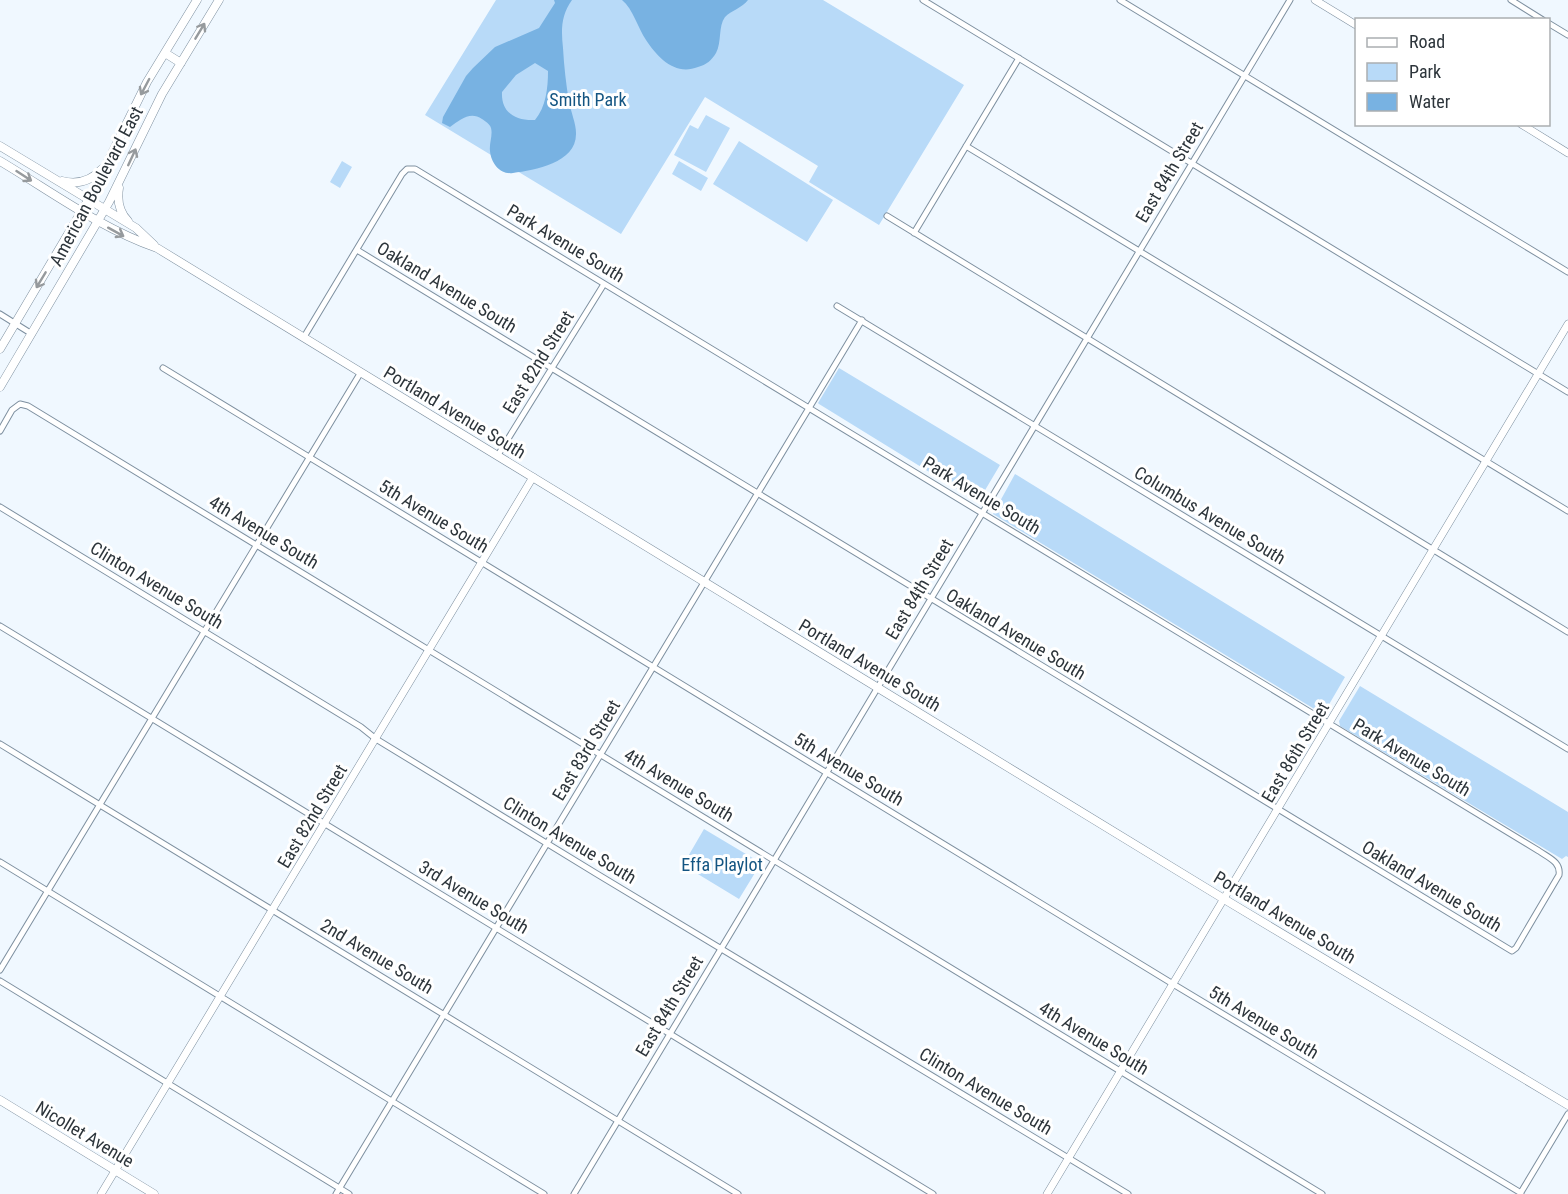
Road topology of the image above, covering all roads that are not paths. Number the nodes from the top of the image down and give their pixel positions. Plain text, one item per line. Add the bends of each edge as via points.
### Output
1 (197, 0) edge
2 (219, 0) edge
3 (923, 0) edge
4 (1120, 0) edge
5 (1290, 0) edge
6 (1315, 0) edge
7 (1511, 0) edge
8 (1540, 18) edge
9 (1355, 24) edge
10 (1550, 24) edge
11 (1568, 35) edge
12 (165, 53) junction
13 (1019, 58) junction
14 (181, 63) junction
15 (1245, 76) junction
16 (1524, 126) edge
17 (0, 146) edge
18 (966, 146) junction
19 (1568, 153) edge
20 (0, 161) edge
21 (109, 161) junction
22 (1192, 163) junction
23 (123, 175) junction
24 (52, 178) junction
25 (88, 200) junction
26 (105, 209) junction
27 (81, 212) junction
28 (886, 216) dead end
29 (97, 221) junction
30 (136, 228) junction
31 (914, 233) junction
32 (157, 248) junction
33 (357, 250) junction
34 (1140, 251) junction
35 (1568, 272) edge
36 (604, 284) junction
37 (837, 306) dead end
38 (0, 314) edge
39 (862, 321) junction
40 (15, 324) junction
41 (1568, 324) edge
42 (32, 334) junction
43 (304, 338) junction
44 (1087, 339) junction
45 (0, 349) edge
46 (163, 368) dead end
47 (551, 368) junction
48 (361, 372) junction
49 (3, 373) edge
50 (1538, 374) junction
51 (0, 387) edge
52 (1568, 392) edge
53 (809, 408) junction
54 (1035, 426) junction
55 (0, 430) edge
56 (498, 455) junction
57 (309, 458) junction
58 (1486, 462) junction
59 (533, 477) junction
60 (757, 495) junction
61 (0, 507) edge
62 (1568, 511) edge
63 (982, 513) junction
64 (257, 545) junction
65 (1433, 550) junction
66 (482, 562) junction
67 (705, 582) junction
68 (930, 600) junction
69 (0, 626) edge
70 (204, 632) junction
71 (1568, 632) edge
72 (1381, 637) junction
73 (429, 649) junction
74 (653, 667) junction
75 (878, 687) junction
76 (152, 718) junction
77 (1329, 724) junction
78 (376, 739) junction
79 (0, 744) edge
80 (1568, 749) edge
81 (601, 754) junction
82 (827, 773) junction
83 (100, 804) junction
84 (1277, 810) junction
85 (325, 823) junction
86 (547, 844) junction
87 (774, 861) junction
88 (0, 862) edge
89 (48, 891) junction
90 (1224, 899) junction
91 (273, 909) junction
92 (496, 928) junction
93 (1507, 948) joint
94 (721, 949) junction
95 (0, 970) edge
96 (0, 981) edge
97 (1173, 984) junction
98 (221, 996) junction
99 (444, 1014) junction
100 (670, 1034) junction
101 (1120, 1072) junction
102 (168, 1083) junction
103 (0, 1100) edge
104 (392, 1101) junction
105 (1568, 1105) edge
106 (1568, 1114) edge
107 (618, 1121) junction
108 (1069, 1158) junction
109 (116, 1170) junction
110 (340, 1188) junction
111 (101, 1194) edge
112 (154, 1194) edge
113 (336, 1194) edge
114 (350, 1194) edge
115 (544, 1194) edge
116 (574, 1194) edge
117 (738, 1194) edge
118 (933, 1194) edge
119 (1047, 1194) edge
120 (1128, 1194) edge
121 (1322, 1194) edge
122 (1520, 1194) edge

1 - 12 main road, American Boulevard East
14 -> 2 main road, American Boulevard East
3 - 13 street
4 - 15 street
5 - 15 street, East 84th Street
6 - 9 street
7 - 8 street
10 - 11 street
12 - 14 main road
12 -> 21 main road, American Boulevard East
13 - 18 street
13 - 22 street
23 -> 14 main road, American Boulevard East
15 - 22 street, East 84th Street
15 - 35 street
16 - 19 street
17 - 24 main road, Portland Avenue South
18 - 31 street
18 - 34 street
20 -> 27 main road, Portland Avenue South
21 - 24 main road via 89,180 65,182
21 - 25 main road, American Boulevard East
22 - 34 street, East 84th Street
22 - 50 street
23 - 26 main road, American Boulevard East
23 - 30 main road via 119,205 124,217
24 - 25 main road, Portland Avenue South
25 - 26 main road, Portland Avenue South
25 - 27 main road, American Boulevard East
26 - 29 main road, American Boulevard East
26 - 30 main road, Portland Avenue South
27 - 29 main road, Portland Avenue South
27 -> 40 main road, American Boulevard East
28 - 31 street
29 -> 32 main road, Portland Avenue South
29 - 42 main road, American Boulevard East
30 - 32 main road, Portland Avenue South
31 - 44 street
32 - 43 main road, Portland Avenue South
33 - 36 street, Park Avenue South via 407,169 420,172
33 - 43 street
33 - 47 street, Oakland Avenue South
34 - 44 street, East 84th Street
34 - 58 street
36 - 47 street, East 82nd Street
36 - 53 street, Park Avenue South
37 - 39 street, Columbus Avenue South
38 - 40 street
39 - 53 street, East 83rd Street
39 - 54 street, Columbus Avenue South
40 - 42 street
40 - 45 main road, American Boulevard East
41 - 50 street, East 86th Street
42 - 49 main road, American Boulevard East
43 - 48 main road, Portland Avenue South
44 - 54 street, East 84th Street
44 - 65 street
46 - 57 street, 5th Avenue South
47 - 56 street, East 82nd Street
47 - 60 street, Oakland Avenue South
48 - 56 main road, Portland Avenue South
48 - 57 street
49 - 51 main road, American Boulevard East
50 - 52 street
50 - 58 street, East 86th Street
53 - 60 street, East 83rd Street
53 - 63 street, Park Avenue South
54 - 63 street, East 84th Street
54 - 72 street, Columbus Avenue South
55 - 64 street, 4th Avenue South via 12,410 20,404 28,406
56 - 59 main road, Portland Avenue South
57 - 64 street
57 - 66 street, 5th Avenue South
58 - 62 street
58 - 65 street, East 86th Street
59 - 66 street, East 82nd Street
59 - 67 main road, Portland Avenue South
60 - 67 street, East 83rd Street
60 - 68 street, Oakland Avenue South
61 - 70 street, Clinton Avenue South
63 - 68 street, East 84th Street
63 - 77 street, Park Avenue South
64 - 70 street
64 - 73 street, 4th Avenue South
65 - 71 street
65 - 72 street, East 86th Street
66 - 73 street, East 82nd Street
66 - 74 street, 5th Avenue South
67 - 74 street, East 83rd Street
67 - 75 main road, Portland Avenue South
68 - 75 street, East 84th Street
68 - 84 street, Oakland Avenue South
69 - 76 street, 3rd Avenue South
70 - 76 street
70 - 78 street, Clinton Avenue South
72 - 77 street, East 86th Street
72 - 80 street, Columbus Avenue South
73 - 78 street, East 82nd Street
73 - 81 street, 4th Avenue South
74 - 81 street, East 83rd Street
74 - 82 street, 5th Avenue South
75 - 82 street, East 84th Street
75 - 90 main road, Portland Avenue South
76 - 83 street
76 - 85 street, 3rd Avenue South
77 - 84 street, East 86th Street
77 - 93 street, Park Avenue South via 1558,863 1559,875 1516,948
78 - 85 street, East 82nd Street
78 - 86 street, Clinton Avenue South
79 - 83 street, 2nd Avenue South
81 - 86 street, East 83rd Street
81 - 87 street, 4th Avenue South
82 - 87 street, East 84th Street
82 - 97 street, 5th Avenue South
83 - 89 street
83 - 91 street, 2nd Avenue South
84 - 90 street, East 86th Street
84 - 93 street, Oakland Avenue South
85 - 91 street, East 82nd Street
85 - 92 street, 3rd Avenue South
86 - 92 street, East 83rd Street
86 - 94 street, Clinton Avenue South
87 - 94 street, East 84th Street
87 - 101 street, 4th Avenue South
88 - 89 street
89 - 95 street
89 - 98 street
90 - 97 street, East 86th Street
90 - 105 main road, Portland Avenue South
91 - 98 street, East 82nd Street
91 - 99 street, 2nd Avenue South
92 - 99 street, East 83rd Street
92 - 100 street, 3rd Avenue South
94 - 100 street, East 84th Street
94 - 108 street, Clinton Avenue South
96 - 102 street
97 - 101 street, East 86th Street
97 - 122 street, 5th Avenue South
98 - 102 street, East 82nd Street
98 - 104 street
99 - 104 street, East 83rd Street
99 - 107 street, 2nd Avenue South
100 - 107 street, East 84th Street
100 - 118 street, 3rd Avenue South
101 - 108 street, East 86th Street
101 - 121 street, 4th Avenue South
102 - 109 street, East 82nd Street
102 - 110 street
103 - 109 main road, Nicollet Avenue
104 - 110 street, East 83rd Street
104 - 115 street
106 - 122 street
107 - 116 street, East 84th Street
107 - 117 street, 2nd Avenue South
108 - 119 street, East 86th Street
108 - 120 street, Clinton Avenue South
109 - 111 street, East 82nd Street
109 - 112 main road, Nicollet Avenue
110 - 113 street, East 83rd Street
110 - 114 street

